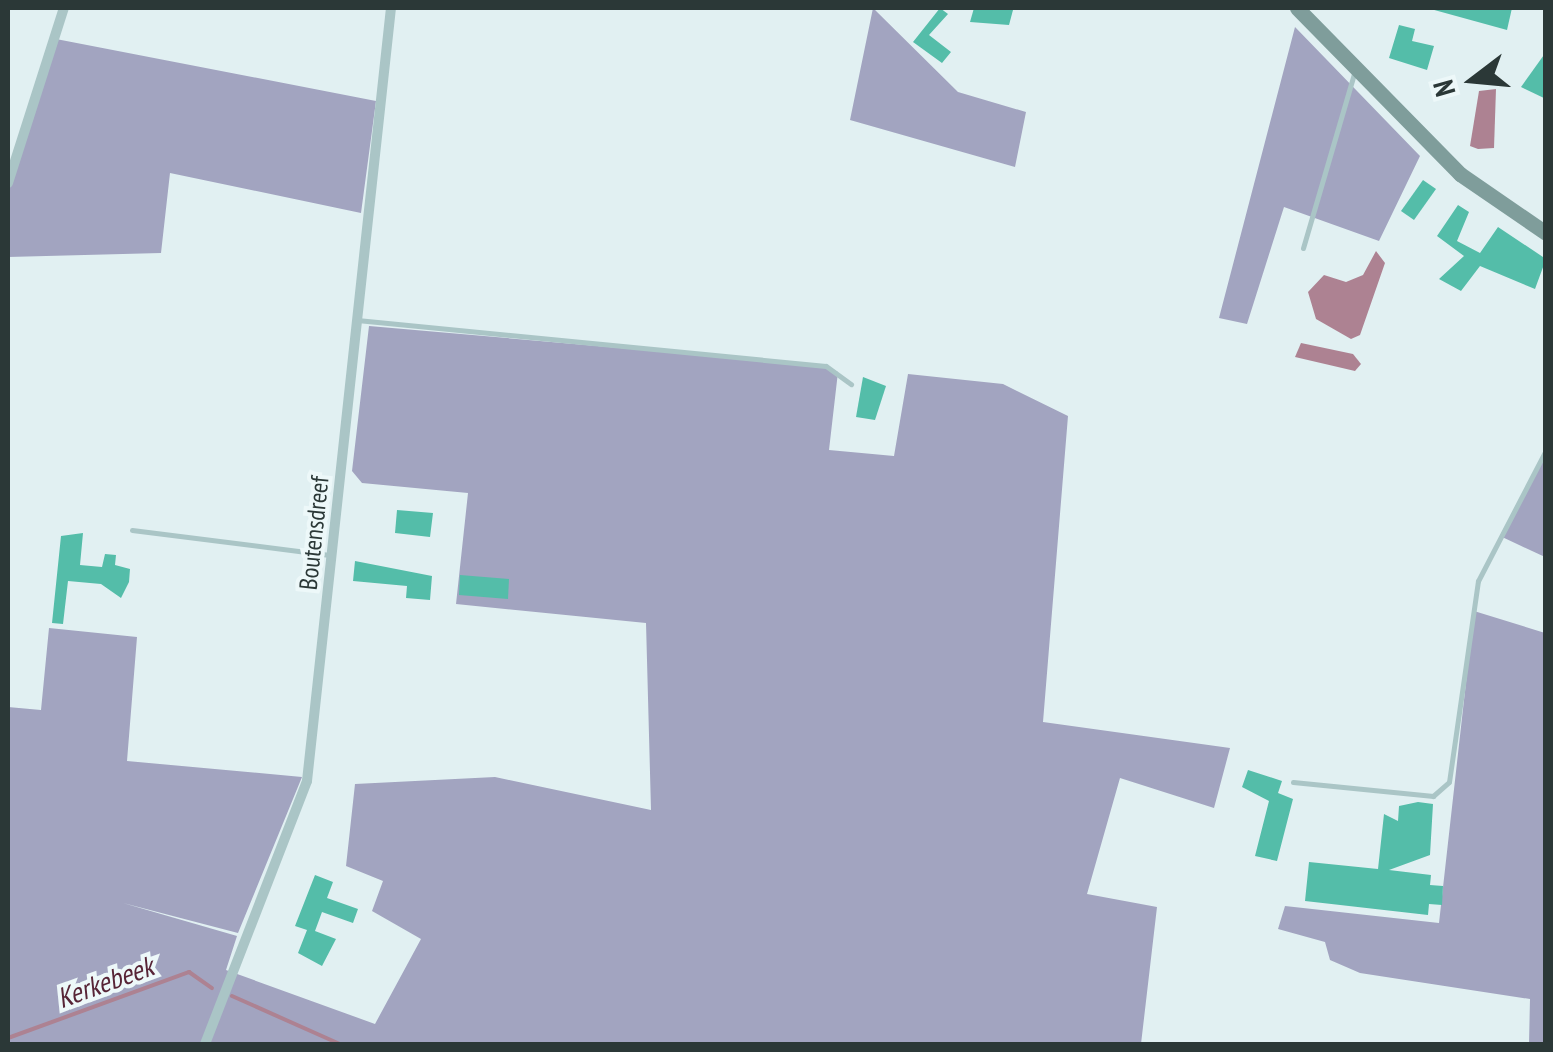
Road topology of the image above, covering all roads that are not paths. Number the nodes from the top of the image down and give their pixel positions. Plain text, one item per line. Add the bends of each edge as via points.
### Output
1 (64, 8) edge
2 (390, 8) edge
3 (1296, 8) edge
4 (1359, 64) junction
5 (8, 184) edge
6 (1546, 233) edge
7 (1303, 248) dead end
8 (358, 320) junction
9 (851, 384) dead end
10 (1546, 450) edge
11 (132, 530) dead end
12 (332, 555) junction
13 (1293, 782) dead end
14 (204, 1044) edge

1 - 5 street
2 - 8 street, Boutensdreef
3 - 4 street
4 - 6 street via 1460,174
4 - 7 lane
8 - 9 lane via 826,366
8 - 12 street, Boutensdreef
10 - 13 lane via 1478,581 1449,782 1433,796
11 - 12 lane
12 - 14 street, Boutensdreef via 307,781

